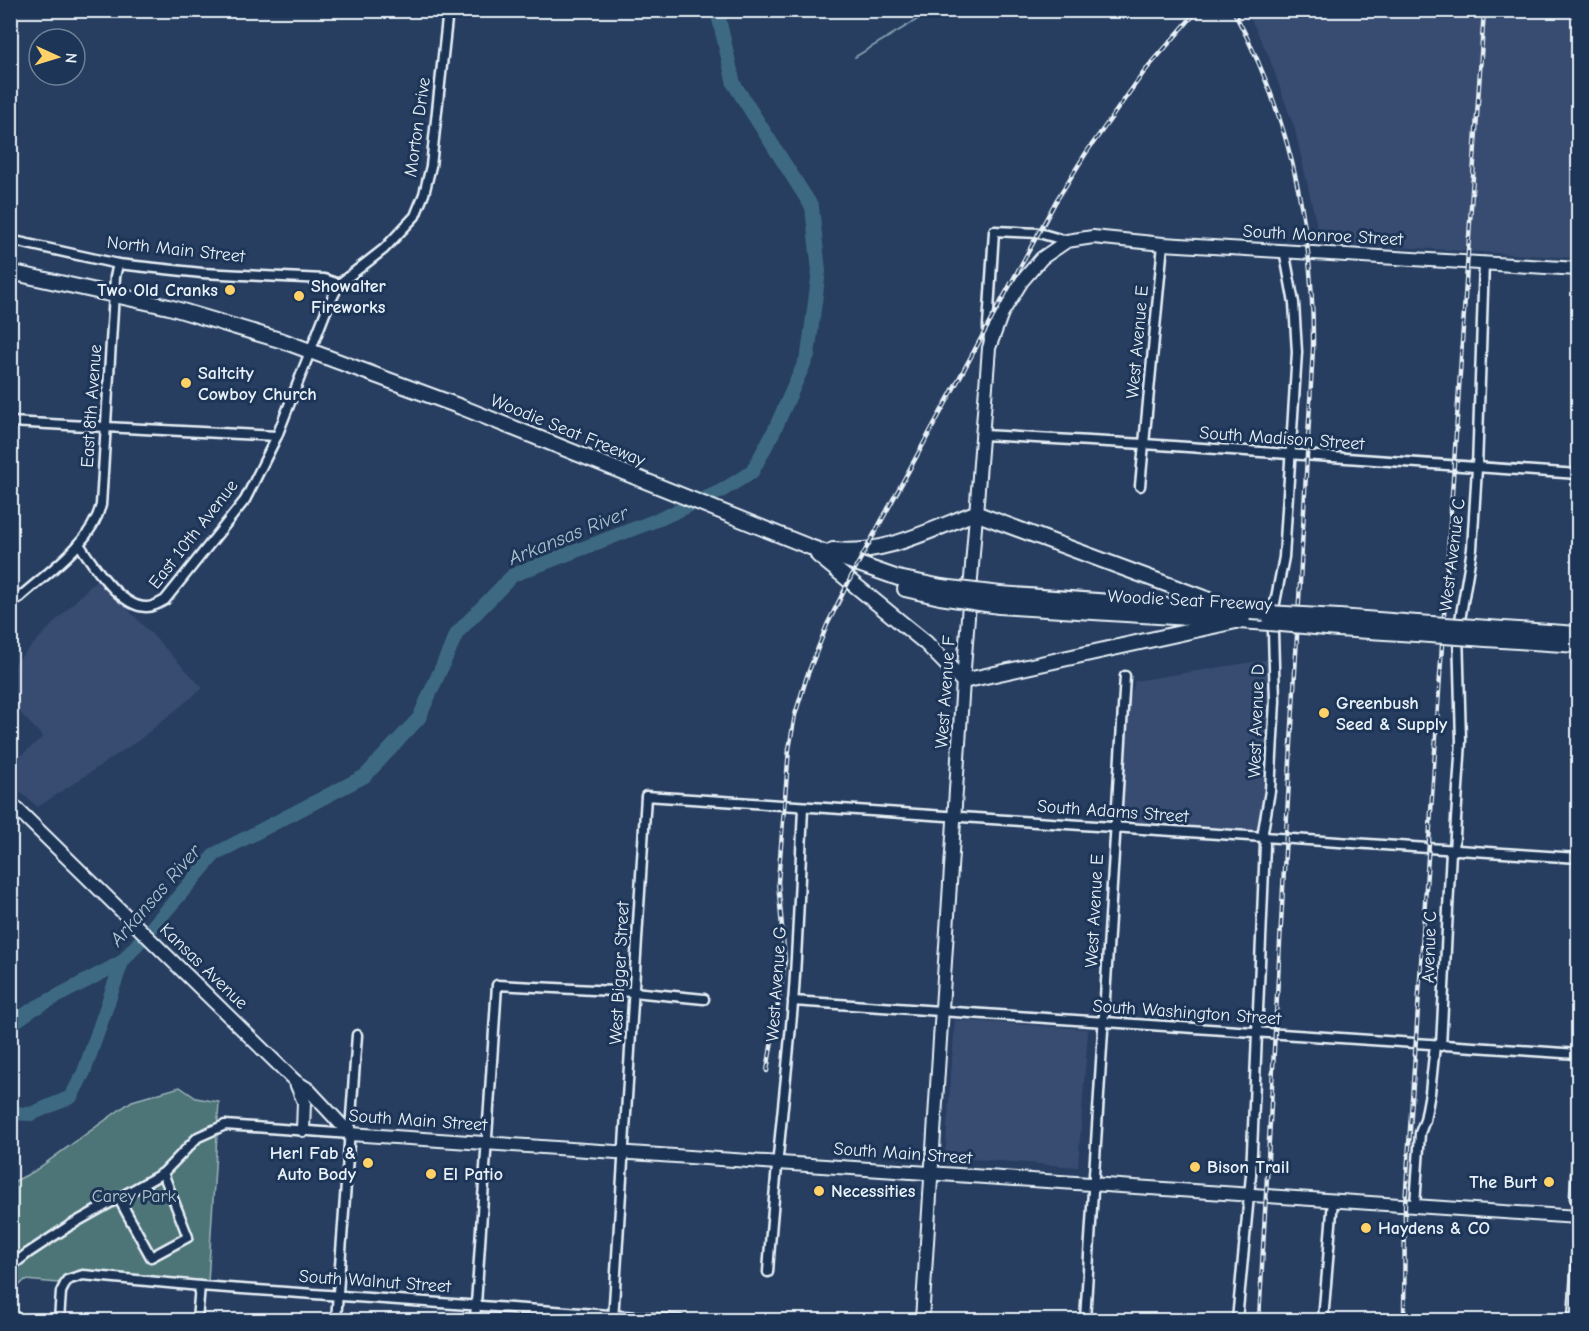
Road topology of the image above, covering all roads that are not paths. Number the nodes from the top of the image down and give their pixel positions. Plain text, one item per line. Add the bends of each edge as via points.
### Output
1 (448, 10) edge
2 (10, 240) edge
3 (1067, 241) junction
4 (1162, 244) junction
5 (1284, 250) junction
6 (1484, 262) junction
7 (118, 264) junction
8 (1578, 269) edge
9 (10, 272) edge
10 (339, 284) junction
11 (114, 294) junction
12 (989, 348) junction
13 (311, 351) junction
14 (10, 422) edge
15 (106, 428) junction
16 (983, 435) junction
17 (277, 436) junction
18 (1144, 444) junction
19 (1292, 456) junction
20 (1477, 468) junction
21 (1578, 474) edge
22 (1140, 486) dead end
23 (975, 513) junction
24 (79, 544) junction
25 (803, 545) junction
26 (10, 603) edge
27 (1242, 616) junction
28 (1487, 634) junction
29 (1578, 634) edge
30 (1578, 645) edge
31 (1125, 676) dead end
32 (963, 681) junction
33 (646, 796) joint
34 (10, 802) edge
35 (803, 808) junction
36 (955, 818) junction
37 (1116, 827) junction
38 (1264, 837) junction
39 (1453, 851) junction
40 (1578, 858) edge
41 (633, 992) junction
42 (704, 999) dead end
43 (793, 1001) junction
44 (942, 1011) junction
45 (1104, 1023) junction
46 (1257, 1034) junction
47 (357, 1035) dead end
48 (1438, 1045) junction
49 (1578, 1054) edge
50 (295, 1081) junction
51 (310, 1092) junction
52 (307, 1131) junction
53 (350, 1134) junction
54 (1578, 1138) edge
55 (487, 1143) junction
56 (625, 1152) junction
57 (777, 1163) junction
58 (163, 1173) junction
59 (931, 1173) junction
60 (1094, 1184) junction
61 (1248, 1194) junction
62 (119, 1199) junction
63 (1333, 1200) junction
64 (1578, 1203) edge
65 (1415, 1205) junction
66 (1578, 1217) edge
67 (1578, 1239) edge
68 (10, 1267) edge
69 (768, 1272) dead end
70 (200, 1286) junction
71 (338, 1296) junction
72 (476, 1304) junction
73 (614, 1317) edge
74 (59, 1320) edge
75 (197, 1320) edge
76 (336, 1320) edge
77 (475, 1320) edge
78 (680, 1320) edge
79 (922, 1320) edge
80 (1085, 1320) edge
81 (1237, 1320) edge
82 (1323, 1320) edge
83 (1573, 1320) edge

1 - 10 street, Morton Drive via 431,166 424,194 415,216 402,232
2 - 7 street, North Main Street
3 - 4 street, South Monroe Street via 1093,237
3 - 12 street, West Avenue F via 1042,258 1022,281 1002,313
3 - 12 street via 1039,233 994,231
4 - 5 street, South Monroe Street
4 - 18 street, West Avenue E
5 - 6 street, South Monroe Street
5 - 19 street, West Avenue D via 1298,352
6 - 8 street, South Monroe Street
6 - 20 street, West Avenue C
7 - 10 street, North Main Street via 324,279
7 - 11 street, East 8th Avenue
9 - 11 main road
10 - 13 street, East 10th Avenue
11 - 13 main road
11 - 15 street, East 8th Avenue
12 - 16 street, West Avenue F
13 - 17 street, East 10th Avenue
13 - 25 main road, Woodie Seat Freeway
14 - 15 street
15 - 17 street
15 - 24 street, East 8th Avenue via 101,505 97,521
16 - 18 street, South Madison Street
16 - 23 street, West Avenue F
17 - 24 street, East 10th Avenue via 245,500 165,600 149,608 131,604 98,573
18 - 19 street, South Madison Street
18 - 22 street, West Avenue E
19 - 20 street, South Madison Street
19 - 38 street, West Avenue D via 1284,557 1274,608 1275,701
20 - 21 street, South Madison Street
20 - 39 street, West Avenue C via 1473,549 1458,632 1461,741
23 - 25 main road via 865,552
23 - 27 main road
23 - 32 street, West Avenue F
24 - 26 street, East 8th Avenue
25 - 27 main road, Woodie Seat Freeway, bridge via 892,585 1000,600
25 - 32 main road via 926,643
27 - 28 main road, Woodie Seat Freeway, bridge
27 - 32 main road
28 - 29 main road, Woodie Seat Freeway
28 - 30 main road, Woodie Seat Freeway
31 - 37 street, West Avenue E
32 - 36 street, West Avenue F
33 - 35 street, South Adams Street
33 - 41 street, West Bigger Street
34 - 50 street, Kansas Avenue
35 - 36 street, South Adams Street
35 - 43 street, West Avenue G
36 - 37 street, South Adams Street
36 - 44 street, West Avenue F
37 - 38 street, South Adams Street
37 - 45 street, West Avenue E
38 - 39 street, South Adams Street
38 - 46 street, West Avenue D
39 - 40 street, South Adams Street
39 - 48 street, Avenue C
41 - 42 street
41 - 55 street via 497,985
41 - 56 street, West Bigger Street
43 - 44 street, South Washington Street
43 - 57 street, West Avenue G
44 - 45 street, South Washington Street
44 - 59 street, West Avenue F
45 - 46 street, South Washington Street
45 - 60 street, West Avenue E
46 - 48 street, South Washington Street
46 - 61 street, West Avenue D
47 - 53 street
48 - 49 street, South Washington Street
48 - 65 street, Avenue C via 1425,1120 1419,1133
50 - 51 street, Kansas Avenue
50 - 52 street via 304,1102
51 - 52 street via 312,1107
51 - 53 street, Kansas Avenue
52 - 53 street, South Main Street
52 - 58 street, South Main Street via 225,1125 198,1137
53 - 55 street, South Main Street
53 - 71 street
54 - 64 street
55 - 56 street, South Main Street
55 - 72 street
56 - 57 street, South Main Street
56 - 73 street, West Bigger Street
57 - 59 street, South Main Street
57 - 69 street, West Avenue G
58 - 62 street
58 - 62 street via 188,1237 151,1257
59 - 60 street, South Main Street
59 - 79 street, West Avenue F
60 - 61 street, South Main Street
60 - 80 street, West Avenue E
61 - 63 street, South Main Street
61 - 81 street, West Avenue D
62 - 68 street via 69,1226
63 - 65 street, South Main Street
63 - 82 street
65 - 66 street, South Main Street
67 - 83 street
70 - 71 street, South Walnut Street
70 - 74 street, South Walnut Street via 83,1275 67,1280 61,1292
70 - 75 street
71 - 72 street, South Walnut Street
71 - 76 street
72 - 73 street, South Walnut Street
72 - 77 street
73 - 78 street, South Walnut Street

